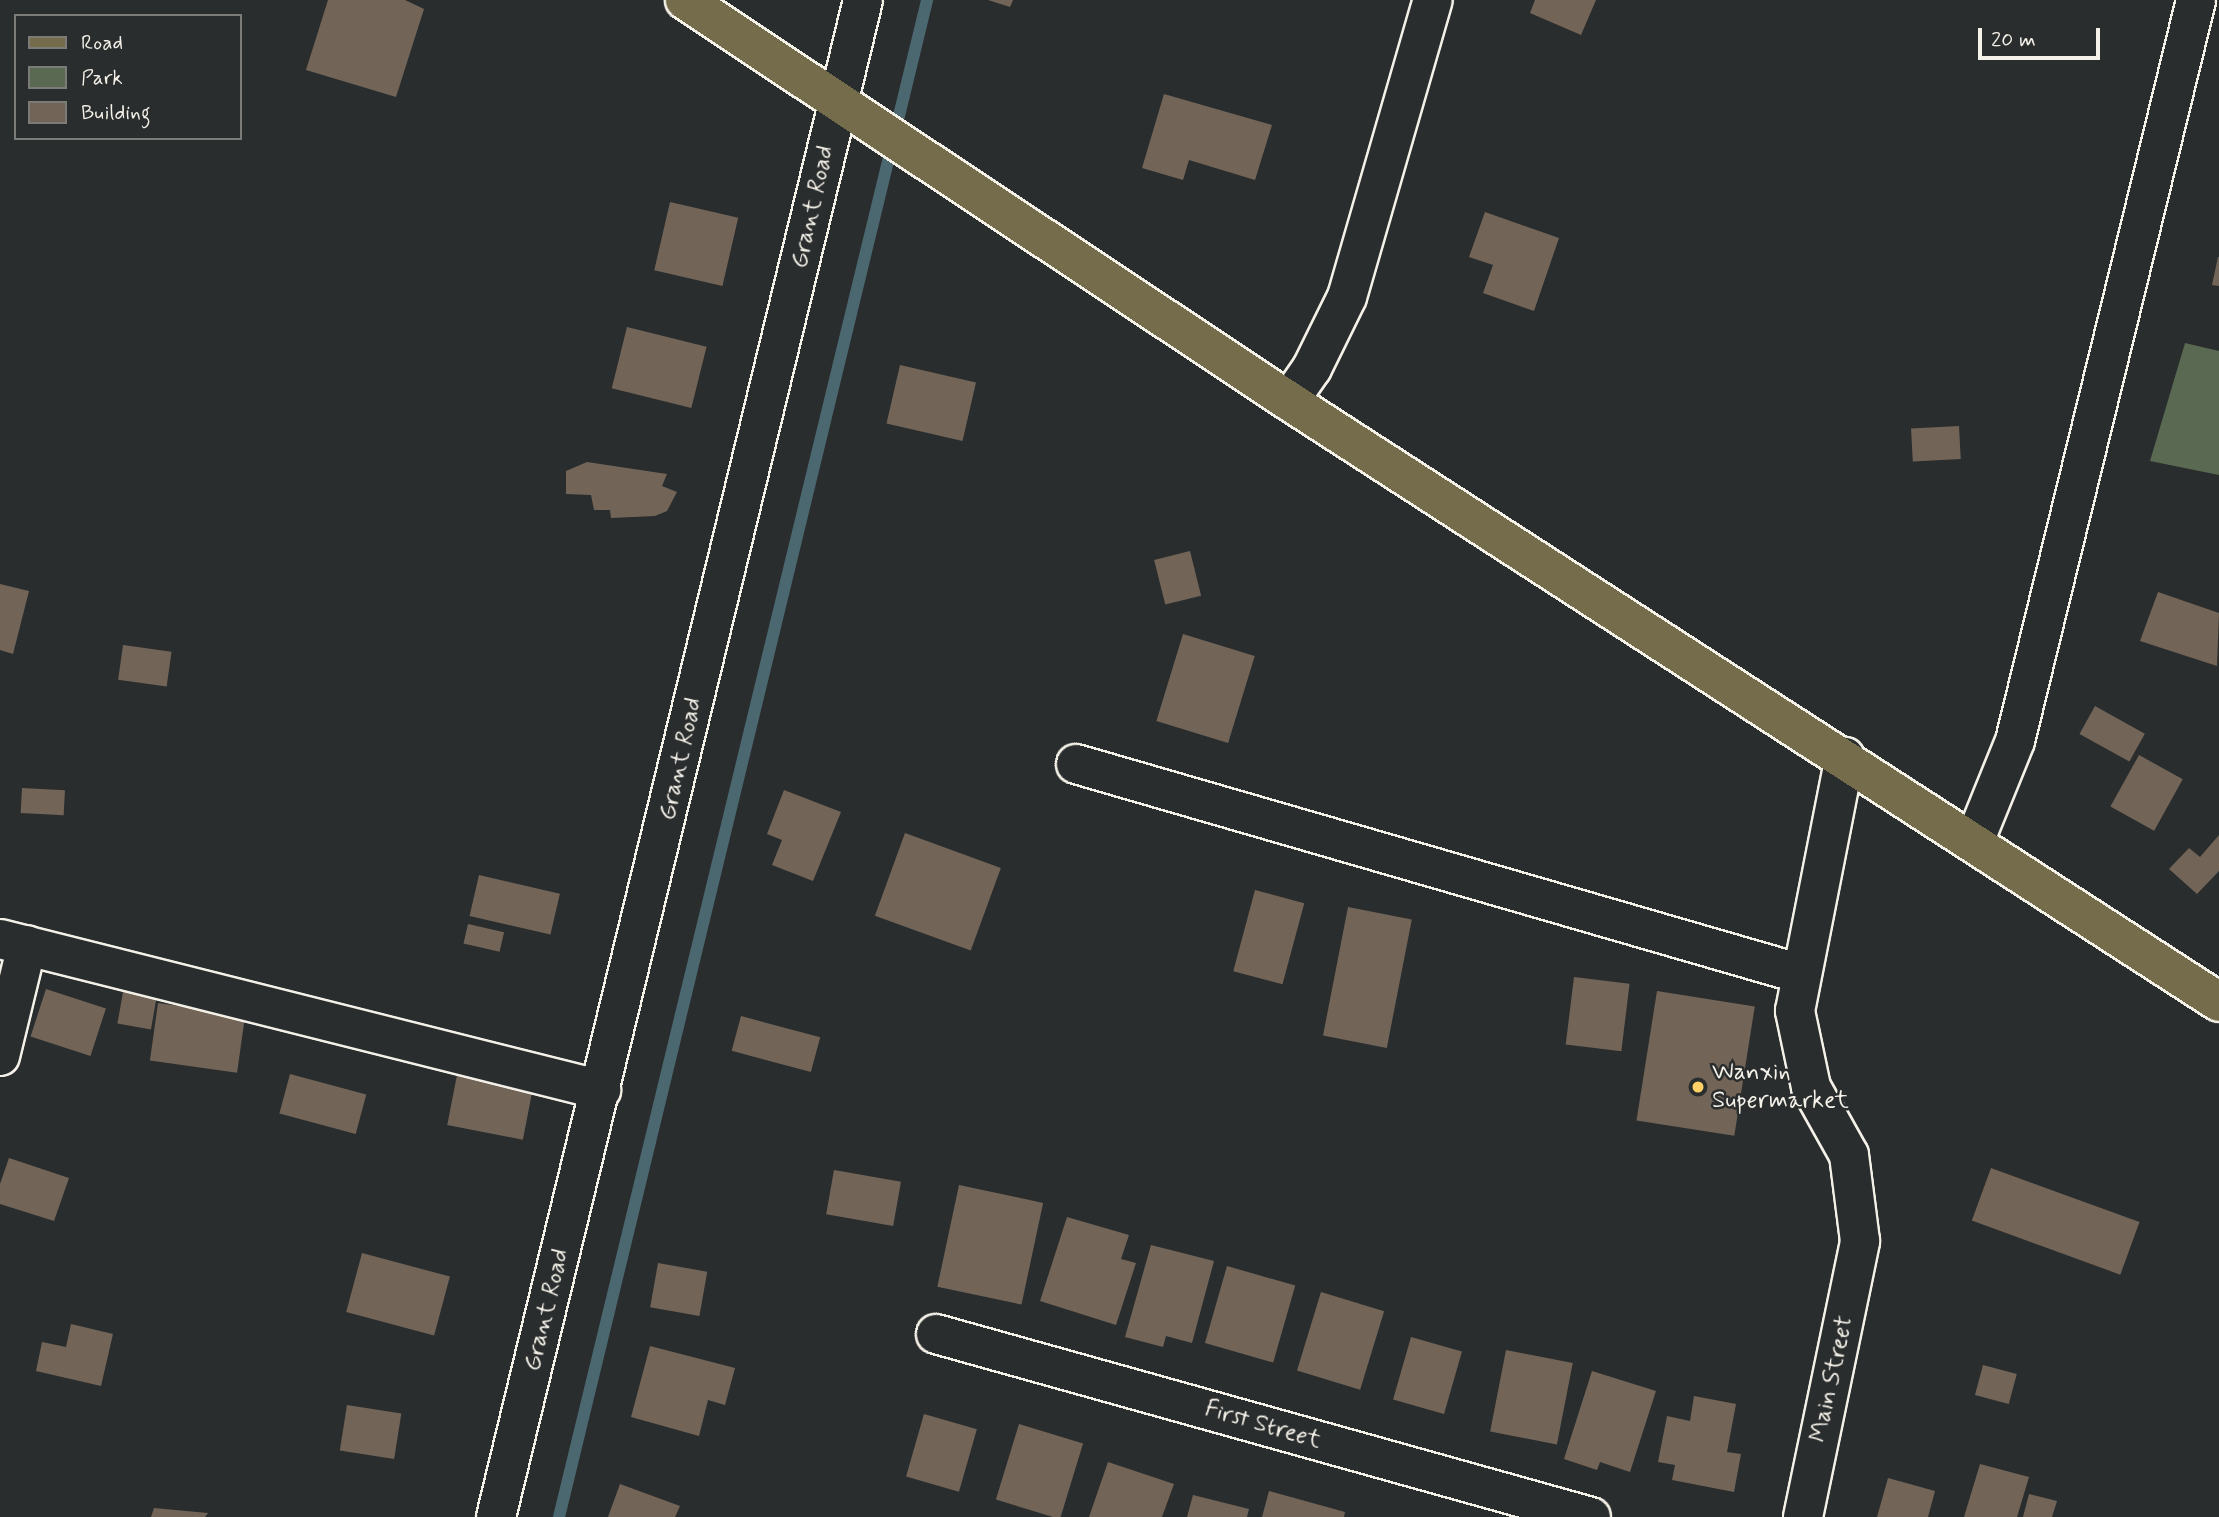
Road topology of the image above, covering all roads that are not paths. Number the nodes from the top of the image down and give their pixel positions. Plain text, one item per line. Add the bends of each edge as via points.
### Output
1 (685, 0) edge
2 (863, 0) edge
3 (1433, 0) edge
4 (2196, 0) edge
5 (838, 102) junction
6 (1289, 401) junction
7 (1845, 757) junction
8 (1076, 764) dead end
9 (1974, 842) junction
10 (13, 942) edge
11 (1801, 974) junction
12 (2219, 1002) edge
13 (0, 1056) edge
14 (601, 1090) junction
15 (936, 1334) dead end
16 (496, 1517) edge
17 (1591, 1517) edge
18 (1803, 1517) edge

1 - 5 main road
2 - 5 street, Grant Road
3 - 6 street via 1347,297 1312,368
4 - 9 street via 2015,741
5 - 6 main road
5 - 14 street, Grant Road
6 - 7 main road
7 - 9 main road
7 - 11 street, Main Street
8 - 11 street
9 - 12 main road
10 - 13 street
10 - 14 street
11 - 18 street, Main Street via 1797,1024 1811,1087 1849,1155 1860,1241
14 - 16 street, Grant Road
15 - 17 street, First Street

